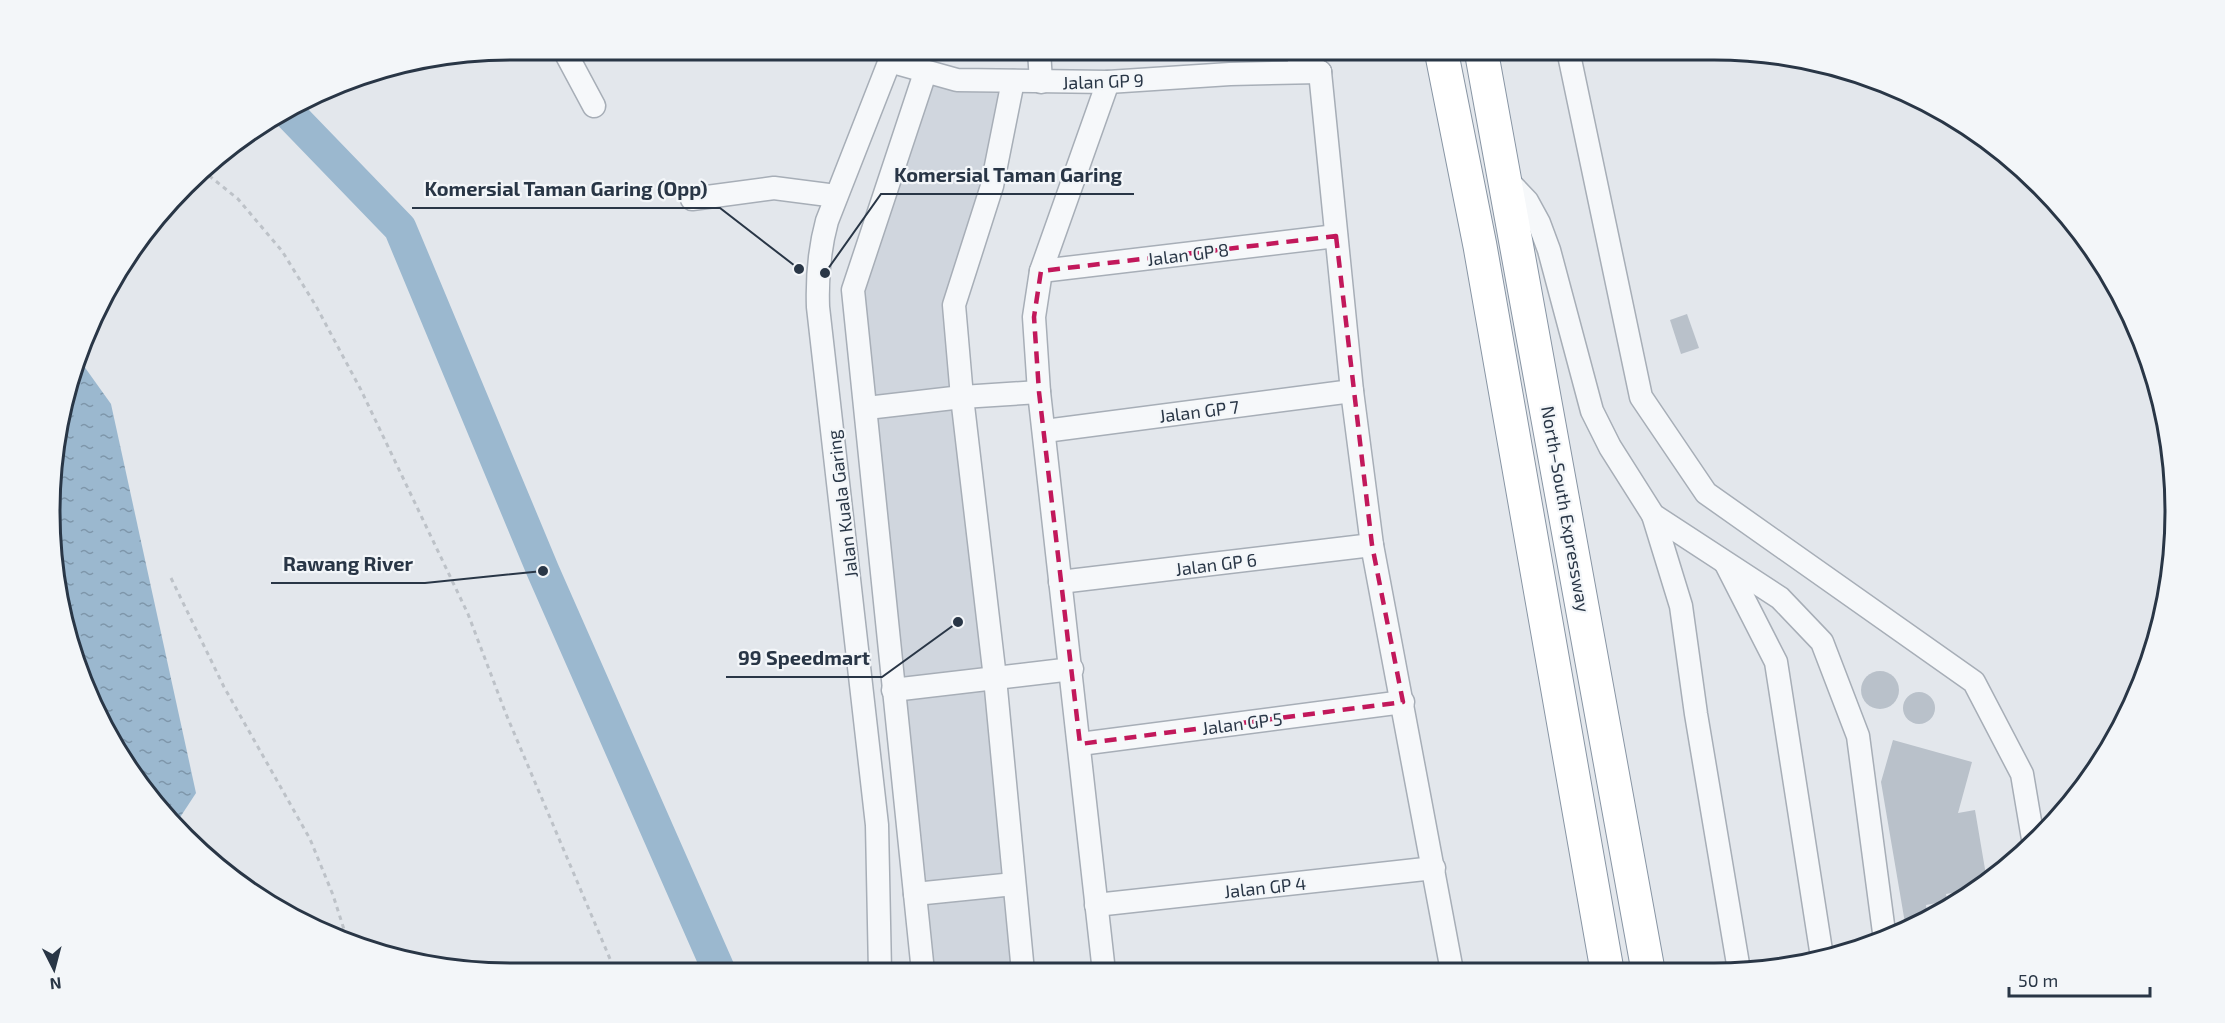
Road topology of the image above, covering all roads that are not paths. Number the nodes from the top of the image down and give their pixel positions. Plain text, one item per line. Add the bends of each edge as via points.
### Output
1 (569, 60) edge
2 (890, 60) edge
3 (900, 60) edge
4 (1040, 60) edge
5 (1299, 60) edge
6 (1443, 60) edge
7 (1483, 60) edge
8 (1570, 60) edge
9 (1320, 72) junction
10 (925, 73) junction
11 (1013, 81) junction
12 (1041, 82) junction
13 (1108, 82) junction
14 (594, 106) dead end
15 (1507, 180) junction
16 (836, 196) junction
17 (692, 200) dead end
18 (1336, 236) junction
19 (1041, 271) junction
20 (1352, 391) junction
21 (1039, 392) junction
22 (962, 397) junction
23 (867, 408) junction
24 (1045, 431) junction
25 (1653, 515) junction
26 (1372, 545) junction
27 (1726, 562) junction
28 (1060, 582) junction
29 (1072, 669) junction
30 (995, 678) junction
31 (893, 690) junction
32 (1403, 702) junction
33 (1080, 744) junction
34 (2032, 832) edge
35 (1434, 868) junction
36 (1014, 884) junction
37 (915, 894) junction
38 (1096, 905) junction
39 (1884, 930) edge
40 (1821, 950) edge
41 (1738, 962) edge
42 (880, 963) edge
43 (922, 963) edge
44 (1022, 963) edge
45 (1103, 963) edge
46 (1451, 963) edge
47 (1606, 963) edge
48 (1647, 963) edge

1 - 14 street
2 - 16 street, Jalan Kuala Garing
3 - 10 street, Jalan GP 9
4 - 12 street
5 - 9 street
6 - 47 highway via 1480,246
7 - 15 highway, North–South Expressway
8 - 34 street via 1641,397 1706,492 1974,682 2022,774
9 - 13 street, Jalan GP 9
9 - 18 street
10 - 11 street, Jalan GP 9 via 957,80
10 - 23 street via 853,290
11 - 12 street, Jalan GP 9
11 - 22 street via 992,186 954,305
12 - 13 street, Jalan GP 9
13 - 19 street
15 - 25 street via 1527,201 1549,250 1592,411
15 - 48 highway, North–South Expressway
16 - 17 street via 774,188
16 - 42 street, Jalan Kuala Garing via 821,243 818,307 878,825
18 - 19 street, Jalan GP 8
18 - 20 street
19 - 21 street via 1034,317
20 - 24 street, Jalan GP 7
20 - 26 street
21 - 22 street
21 - 24 street
22 - 23 street
22 - 30 street
23 - 31 street
24 - 28 street
25 - 27 street
25 - 41 street via 1682,606
26 - 28 street, Jalan GP 6
26 - 32 street
27 - 39 street via 1780,598 1822,642 1858,736
27 - 40 street via 1776,662
28 - 29 street
29 - 30 street
29 - 33 street
30 - 31 street
30 - 36 street
31 - 37 street
32 - 33 street, Jalan GP 5
32 - 35 street
33 - 38 street
35 - 38 street, Jalan GP 4
35 - 46 street
36 - 37 street
36 - 44 street
37 - 43 street
38 - 45 street

